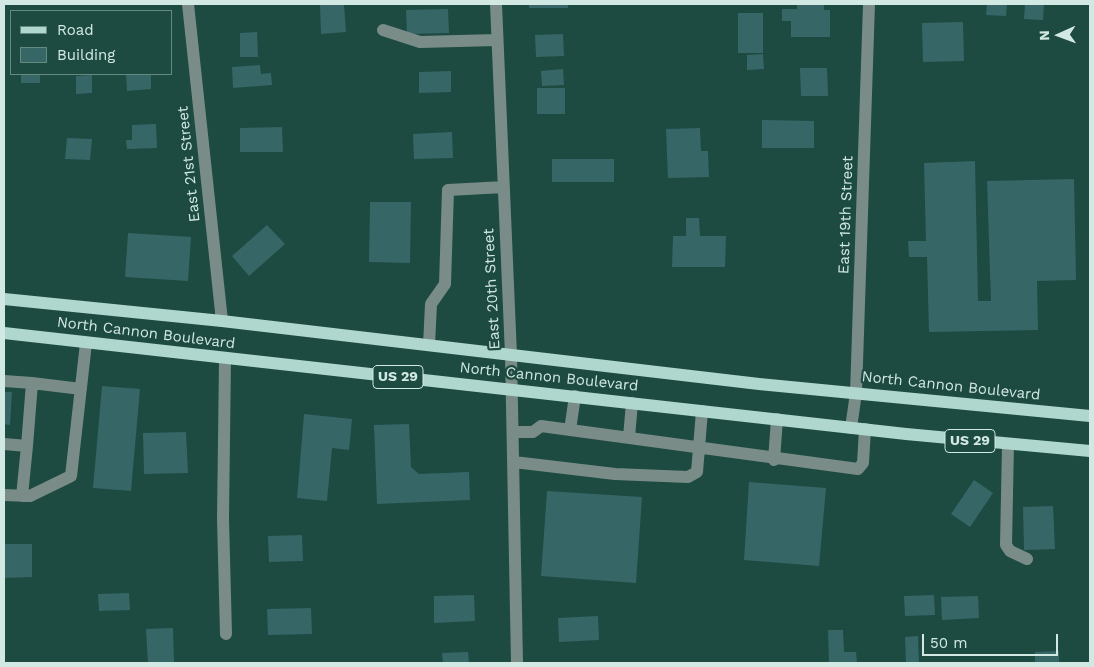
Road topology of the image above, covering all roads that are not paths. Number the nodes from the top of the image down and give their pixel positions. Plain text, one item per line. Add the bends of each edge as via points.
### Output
1 (188, 4) edge
2 (496, 4) edge
3 (869, 4) edge
4 (383, 30) dead end
5 (497, 40) junction
6 (504, 187) junction
7 (4, 299) edge
8 (222, 321) junction
9 (4, 333) edge
10 (86, 343) junction
11 (429, 345) junction
12 (511, 355) junction
13 (225, 359) junction
14 (4, 381) edge
15 (32, 383) junction
16 (81, 389) junction
17 (512, 389) junction
18 (856, 393) junction
19 (575, 396) junction
20 (632, 403) junction
21 (702, 411) junction
22 (1090, 416) edge
23 (777, 419) junction
24 (851, 428) junction
25 (865, 429) junction
26 (570, 430) junction
27 (513, 432) junction
28 (629, 437) junction
29 (4, 444) edge
30 (1008, 444) junction
31 (27, 446) junction
32 (699, 446) junction
33 (1090, 451) edge
34 (774, 460) junction
35 (514, 462) junction
36 (4, 495) edge
37 (22, 496) junction
38 (1027, 559) dead end
39 (226, 634) dead end
40 (517, 663) edge

1 - 8 street, East 21st Street
2 - 5 street, East 20th Street
3 - 18 street, East 19th Street
4 - 5 street via 420,42
5 - 6 street, East 20th Street
6 - 11 street via 448,190 445,284 431,304
6 - 12 street, East 20th Street
7 - 8 main road, North Cannon Boulevard / US 29
8 - 11 main road, North Cannon Boulevard / US 29
9 - 10 main road, North Cannon Boulevard / US 29
10 - 13 main road, North Cannon Boulevard / US 29
10 - 16 street
11 - 12 main road, North Cannon Boulevard / US 29
12 - 17 street, East 20th Street
12 - 18 main road, North Cannon Boulevard / US 29
13 - 17 main road, North Cannon Boulevard / US 29
13 - 39 street via 223,519
14 - 15 street
15 - 16 street
15 - 31 street
16 - 37 street via 71,476 30,496
17 - 19 main road, North Cannon Boulevard / US 29
17 - 27 street, East 20th Street
18 - 22 main road, North Cannon Boulevard / US 29
18 - 24 street, East 19th Street
19 - 20 main road, North Cannon Boulevard / US 29
19 - 26 street
20 - 21 main road, North Cannon Boulevard / US 29
20 - 28 street
21 - 23 main road, North Cannon Boulevard / US 29
21 - 32 street
23 - 24 main road, North Cannon Boulevard / US 29
23 - 34 street
24 - 25 main road, North Cannon Boulevard / US 29
25 - 30 main road, North Cannon Boulevard / US 29
25 - 34 street via 863,463 858,470
26 - 27 street via 540,426 533,432
26 - 28 street
27 - 35 street, East 20th Street
28 - 32 street
29 - 31 street
30 - 33 main road, North Cannon Boulevard / US 29
30 - 38 street via 1006,544 1010,551
31 - 37 street
32 - 34 street
32 - 35 street via 697,472 688,477 616,474
35 - 40 street, East 20th Street
36 - 37 street

